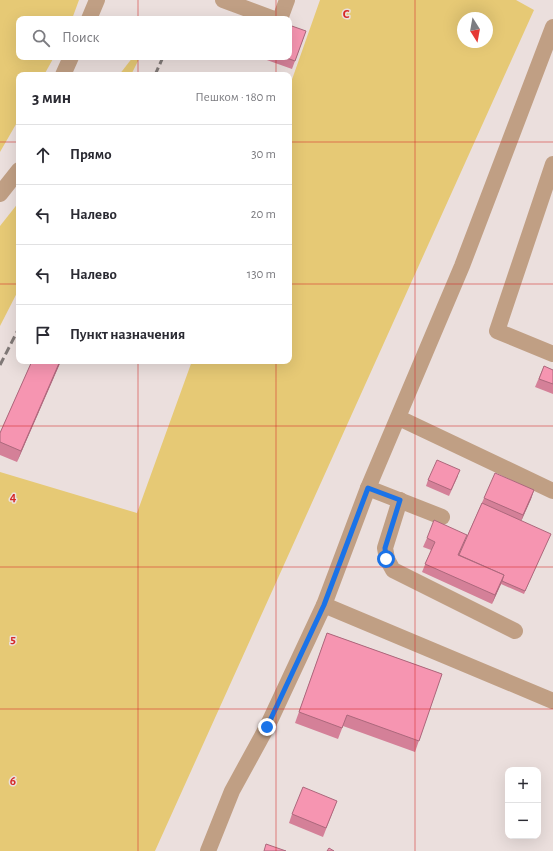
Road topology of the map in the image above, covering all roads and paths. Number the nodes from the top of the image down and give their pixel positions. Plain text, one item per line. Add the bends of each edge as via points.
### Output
1 (97, 0) edge
2 (223, 0) edge
3 (287, 0) edge
4 (90, 16) edge
5 (266, 16) edge
6 (281, 16) edge
7 (553, 27) edge
8 (70, 60) edge
9 (64, 72) edge
10 (553, 164) edge
11 (16, 174) edge
12 (0, 194) edge
13 (553, 354) edge
14 (399, 418) junction
15 (368, 488) junction
16 (553, 491) edge
17 (400, 500) junction
18 (442, 517) dead end
19 (324, 605) junction
20 (515, 631) dead end
21 (553, 701) edge
22 (208, 851) edge

1 - 4 street
2 - 5 street
3 - 6 street
7 - 14 street via 462,266
8 - 9 street
10 - 13 street via 497,331
11 - 12 street
14 - 15 street
14 - 16 street
15 - 17 street
15 - 19 street
17 - 18 street
17 - 20 street via 385,548 386,559 393,570
19 - 21 street
19 - 22 street via 267,727 232,792

